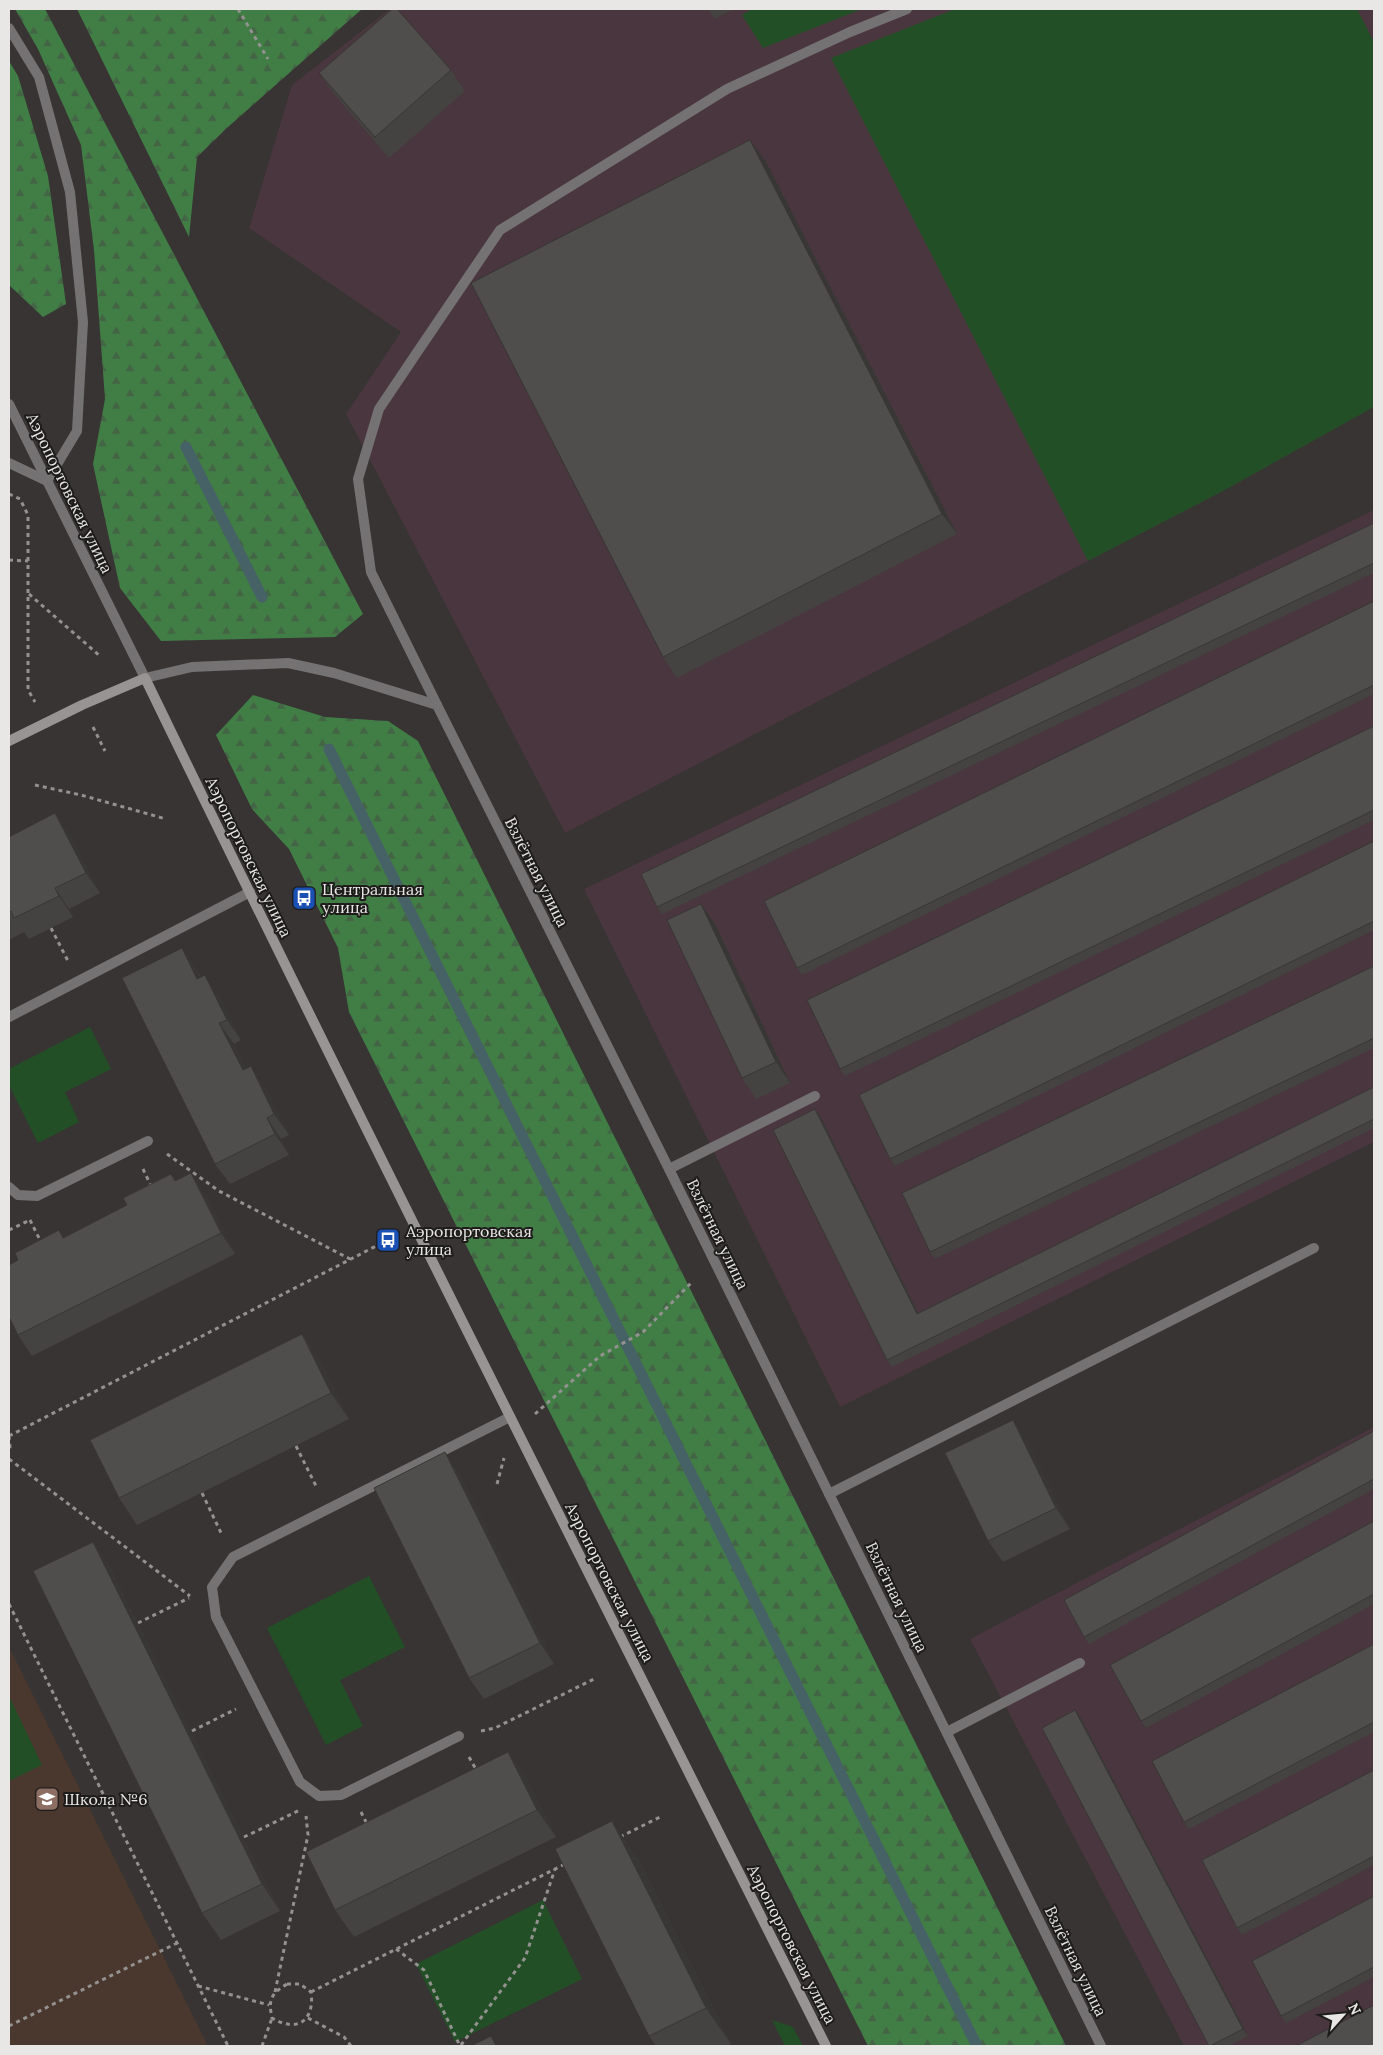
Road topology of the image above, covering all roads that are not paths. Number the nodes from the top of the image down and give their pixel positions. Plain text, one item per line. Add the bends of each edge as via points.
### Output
1 (907, 9) edge
2 (9, 28) edge
3 (9, 404) edge
4 (9, 463) edge
5 (47, 481) junction
6 (145, 678) junction
7 (437, 705) junction
8 (9, 741) edge
9 (250, 892) junction
10 (9, 1017) edge
11 (815, 1096) dead end
12 (148, 1141) road end
13 (669, 1168) junction
14 (9, 1188) edge
15 (1314, 1248) dead end
16 (510, 1417) junction
17 (829, 1494) junction
18 (1080, 1663) dead end
19 (947, 1732) junction
20 (459, 1736) road end
21 (826, 2046) edge
22 (1102, 2046) edge

1 - 7 street, Взлётная улица via 727,89 500,230 418,351 379,409 358,480 371,572
2 - 5 street via 39,77 70,192 83,322 77,431
3 - 5 street, Аэропортовская улица
4 - 5 street
5 - 6 street, Аэропортовская улица
6 - 7 street via 192,667 288,663 334,673
6 - 8 street
6 - 9 street, Аэропортовская улица
7 - 13 street, Взлётная улица
9 - 10 street
9 - 16 street, Аэропортовская улица
11 - 13 street
12 - 14 street via 37,1196 18,1196
13 - 17 street, Взлётная улица
15 - 17 street
16 - 20 street via 233,1557 212,1587 216,1617 300,1782 319,1796 341,1796
16 - 21 street, Аэропортовская улица
17 - 19 street, Взлётная улица
18 - 19 street
19 - 22 street, Взлётная улица

